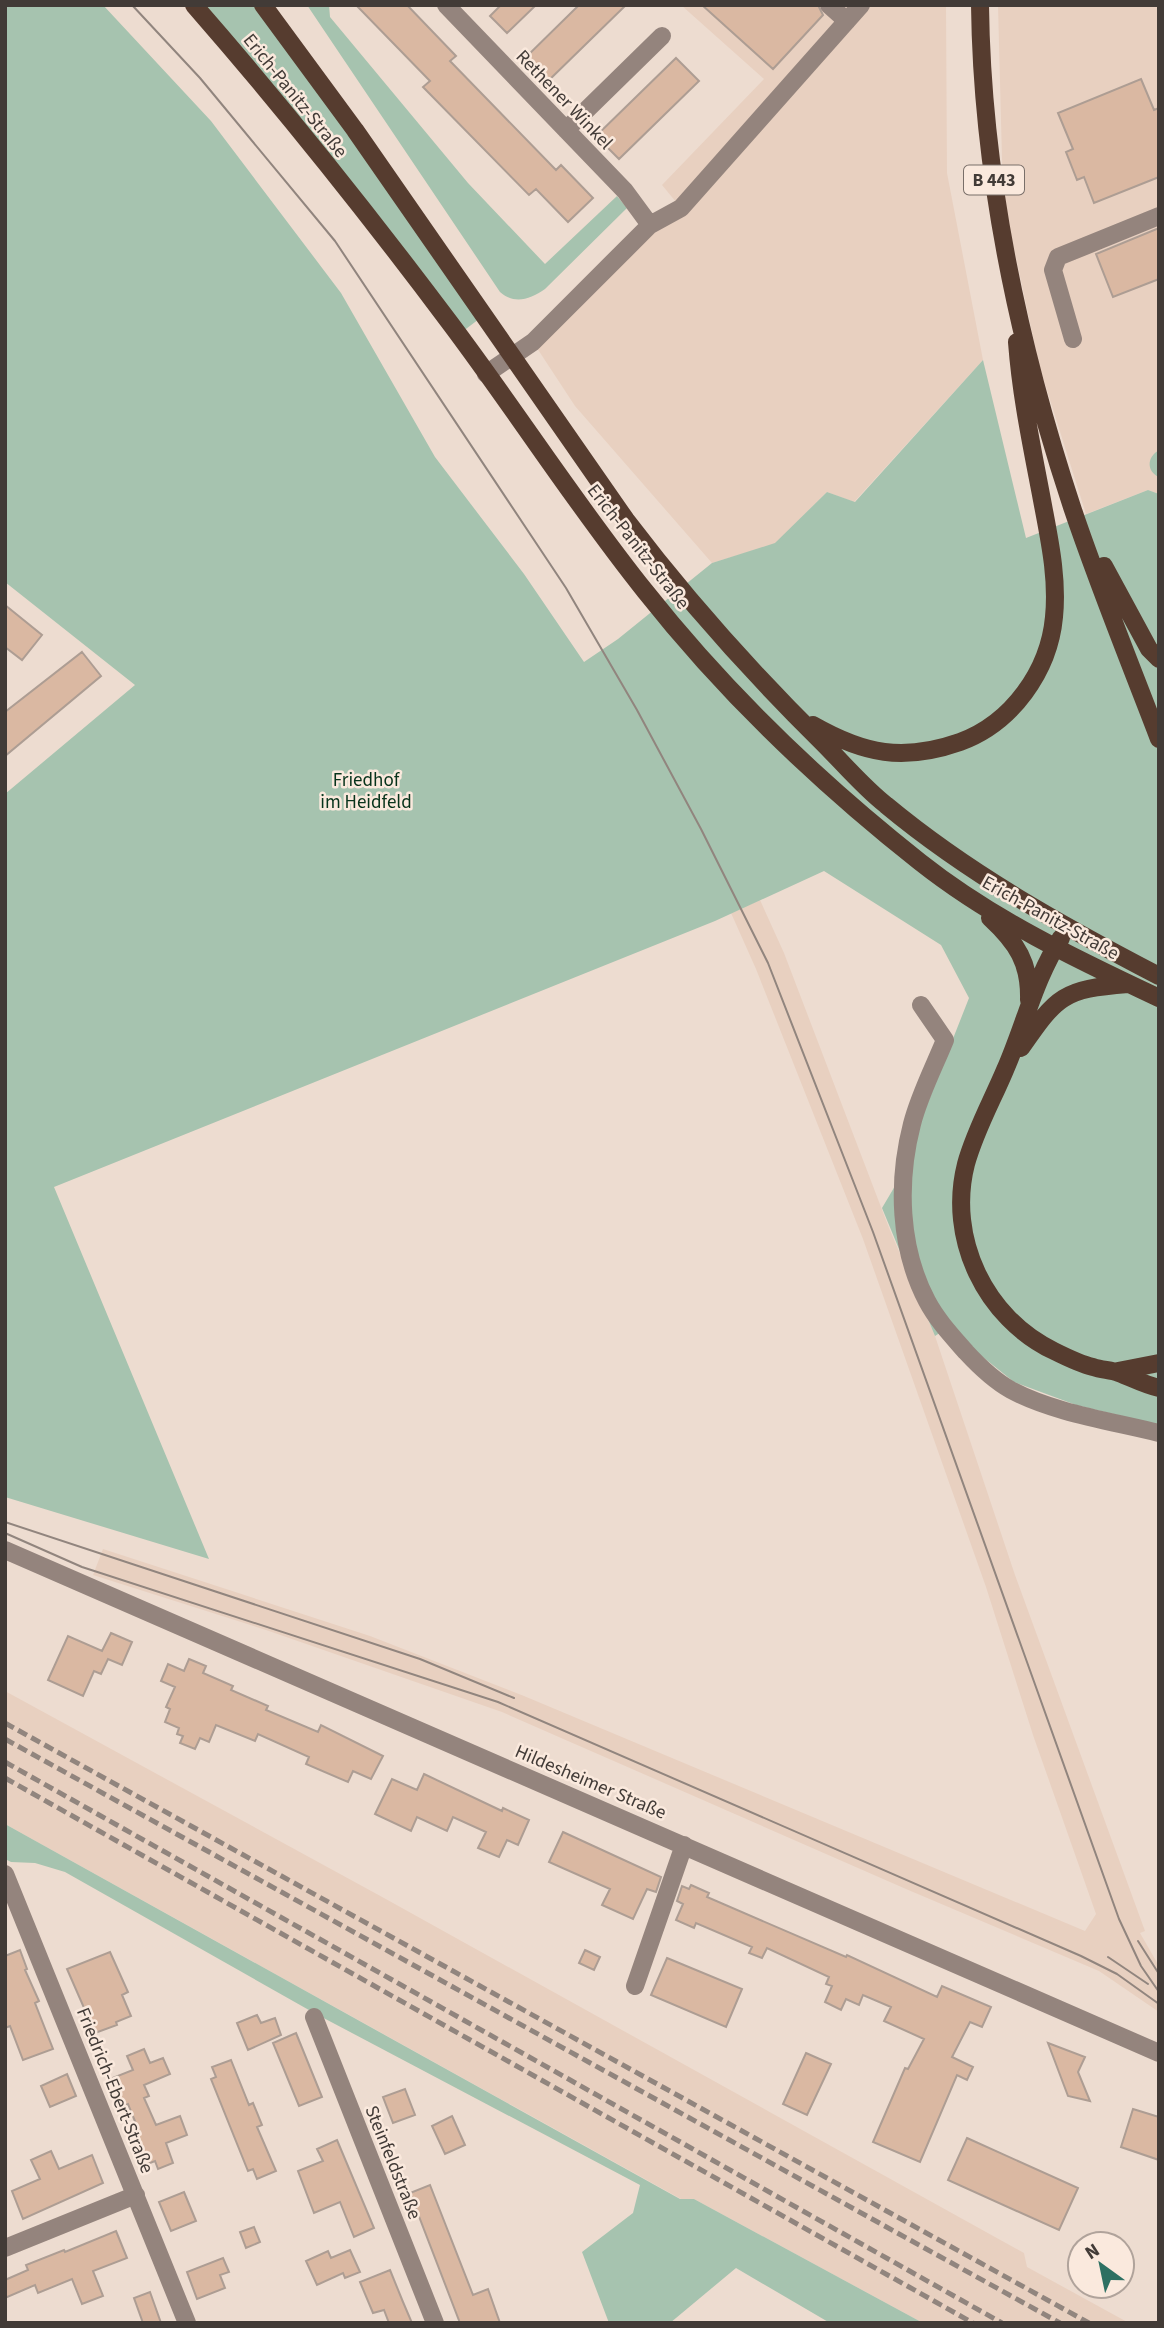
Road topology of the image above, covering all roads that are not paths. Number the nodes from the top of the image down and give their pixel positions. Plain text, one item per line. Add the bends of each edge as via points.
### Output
1 (194, 5) edge
2 (263, 5) edge
3 (830, 5) edge
4 (861, 5) edge
5 (980, 5) edge
6 (456, 9) edge
7 (847, 21) junction
8 (662, 36) dead end
9 (566, 130) junction
10 (1159, 216) edge
11 (650, 225) junction
12 (1013, 300) junction
13 (1073, 339) dead end
14 (512, 356) junction
15 (486, 373) junction
16 (1074, 513) junction
17 (1159, 659) edge
18 (793, 713) junction
19 (1159, 739) edge
20 (960, 891) junction
21 (1068, 928) junction
22 (1055, 948) junction
23 (1159, 976) edge
24 (1129, 984) junction
25 (1159, 998) edge
26 (921, 1005) dead end
27 (1029, 1007) junction
28 (1005, 1071) junction
29 (1159, 1363) edge
30 (1116, 1372) junction
31 (1159, 1388) edge
32 (1159, 1433) edge
33 (5, 1550) edge
34 (684, 1845) junction
35 (5, 1874) edge
36 (635, 1986) dead end
37 (314, 2017) dead end
38 (1159, 2053) edge
39 (136, 2195) junction
40 (5, 2248) edge
41 (187, 2323) edge
42 (435, 2323) edge

1 - 15 main road, Erich-Panitz-Straße via 309,144
2 - 14 main road, Erich-Panitz-Straße
3 - 7 street
4 - 7 street
5 - 12 main road, B 443 via 988,139
6 - 9 street, Rethener Winkel
7 - 11 street via 681,208
8 - 9 street
9 - 11 street, Rethener Winkel via 625,191
10 - 13 street via 1058,257 1054,270
11 - 14 street via 533,342
12 - 16 main road, B 443
12 - 18 main road via 1020,385 1055,583 1054,618 1035,678 1007,714 973,737 911,755 871,751 830,735
14 - 15 street
14 - 18 main road, Erich-Panitz-Straße via 669,577
15 - 20 main road, Erich-Panitz-Straße via 603,537 706,662 840,793
16 - 17 main road via 1149,649
16 - 19 main road, B 443
18 - 21 main road, Erich-Panitz-Straße via 884,804 974,871
20 - 22 main road, Erich-Panitz-Straße
20 - 27 main road via 1005,931 1019,951 1028,970
21 - 22 main road
21 - 23 main road, Erich-Panitz-Straße
22 - 24 main road, Erich-Panitz-Straße
22 - 27 main road
24 - 25 main road, Erich-Panitz-Straße
24 - 28 main road via 1080,989 1063,998 1045,1014
26 - 32 street via 945,1040 912,1123 904,1172 902,1213 909,1256 927,1301 974,1360 1008,1388 1038,1403
27 - 28 main road
28 - 30 main road via 966,1164 961,1193 970,1255 982,1285 1023,1333 1090,1367
29 - 30 main road
30 - 31 main road
33 - 34 street, Hildesheimer Straße
34 - 36 street
34 - 38 street, Hildesheimer Straße
35 - 39 street, Friedrich-Ebert-Straße
37 - 42 street, Steinfeldstraße
39 - 40 street
39 - 41 street, Friedrich-Ebert-Straße

